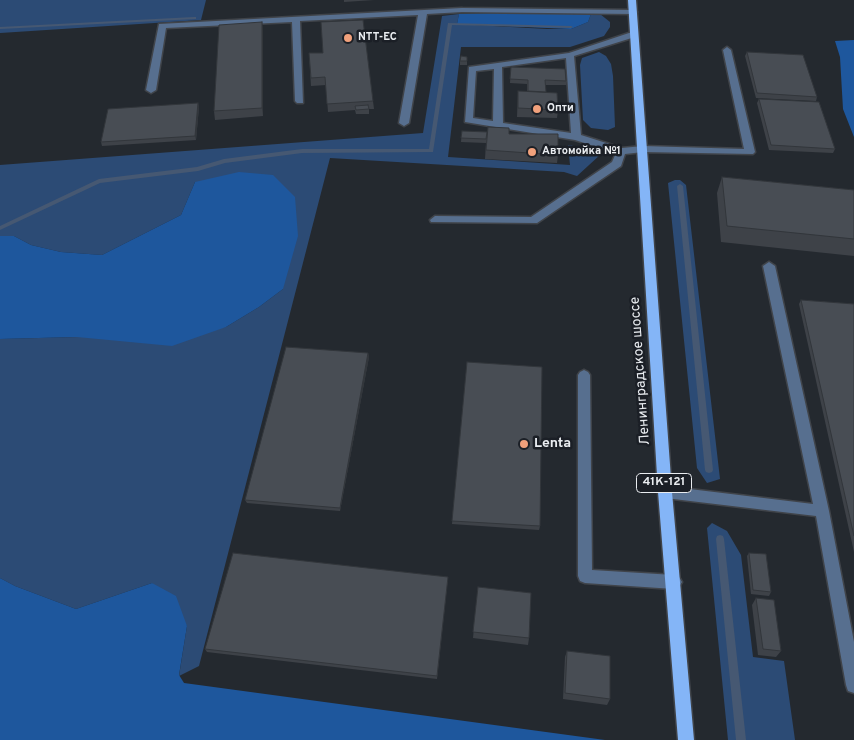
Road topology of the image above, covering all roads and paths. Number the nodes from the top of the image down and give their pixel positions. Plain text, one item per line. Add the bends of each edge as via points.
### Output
1 (462, 0) edge
2 (632, 0) edge
3 (462, 10) junction
4 (422, 12) junction
5 (633, 12) junction
6 (296, 19) junction
7 (635, 34) junction
8 (727, 50) dead end
9 (570, 55) junction
10 (498, 67) junction
11 (151, 90) dead end
12 (300, 101) dead end
13 (404, 123) dead end
14 (498, 125) junction
15 (576, 137) junction
16 (643, 149) junction
17 (621, 151) junction
18 (435, 220) dead end
19 (769, 266) dead end
20 (584, 375) dead end
21 (665, 492) junction
22 (822, 511) junction
23 (674, 582) junction
24 (854, 684) edge
25 (686, 740) edge

1 - 3 lane
2 - 5 main road, Ленинградское шоссе / 41К-121
3 - 4 lane
3 - 5 lane
4 - 6 lane
4 - 13 lane
5 - 7 main road, Ленинградское шоссе / 41К-121
6 - 11 lane via 162,26
6 - 12 lane
7 - 9 lane
7 - 16 main road, Ленинградское шоссе / 41К-121
8 - 16 lane via 750,152
9 - 10 lane
9 - 15 lane
10 - 14 lane
10 - 14 lane via 472,69 468,120
14 - 15 lane
15 - 17 lane
16 - 17 lane
16 - 21 main road, Ленинградское шоссе / 41К-121
17 - 18 lane via 617,164 533,221
19 - 22 lane
20 - 23 lane via 585,576
21 - 22 lane
21 - 23 main road, Ленинградское шоссе / 41К-121
22 - 24 lane
23 - 25 main road, Ленинградское шоссе / 41К-121

